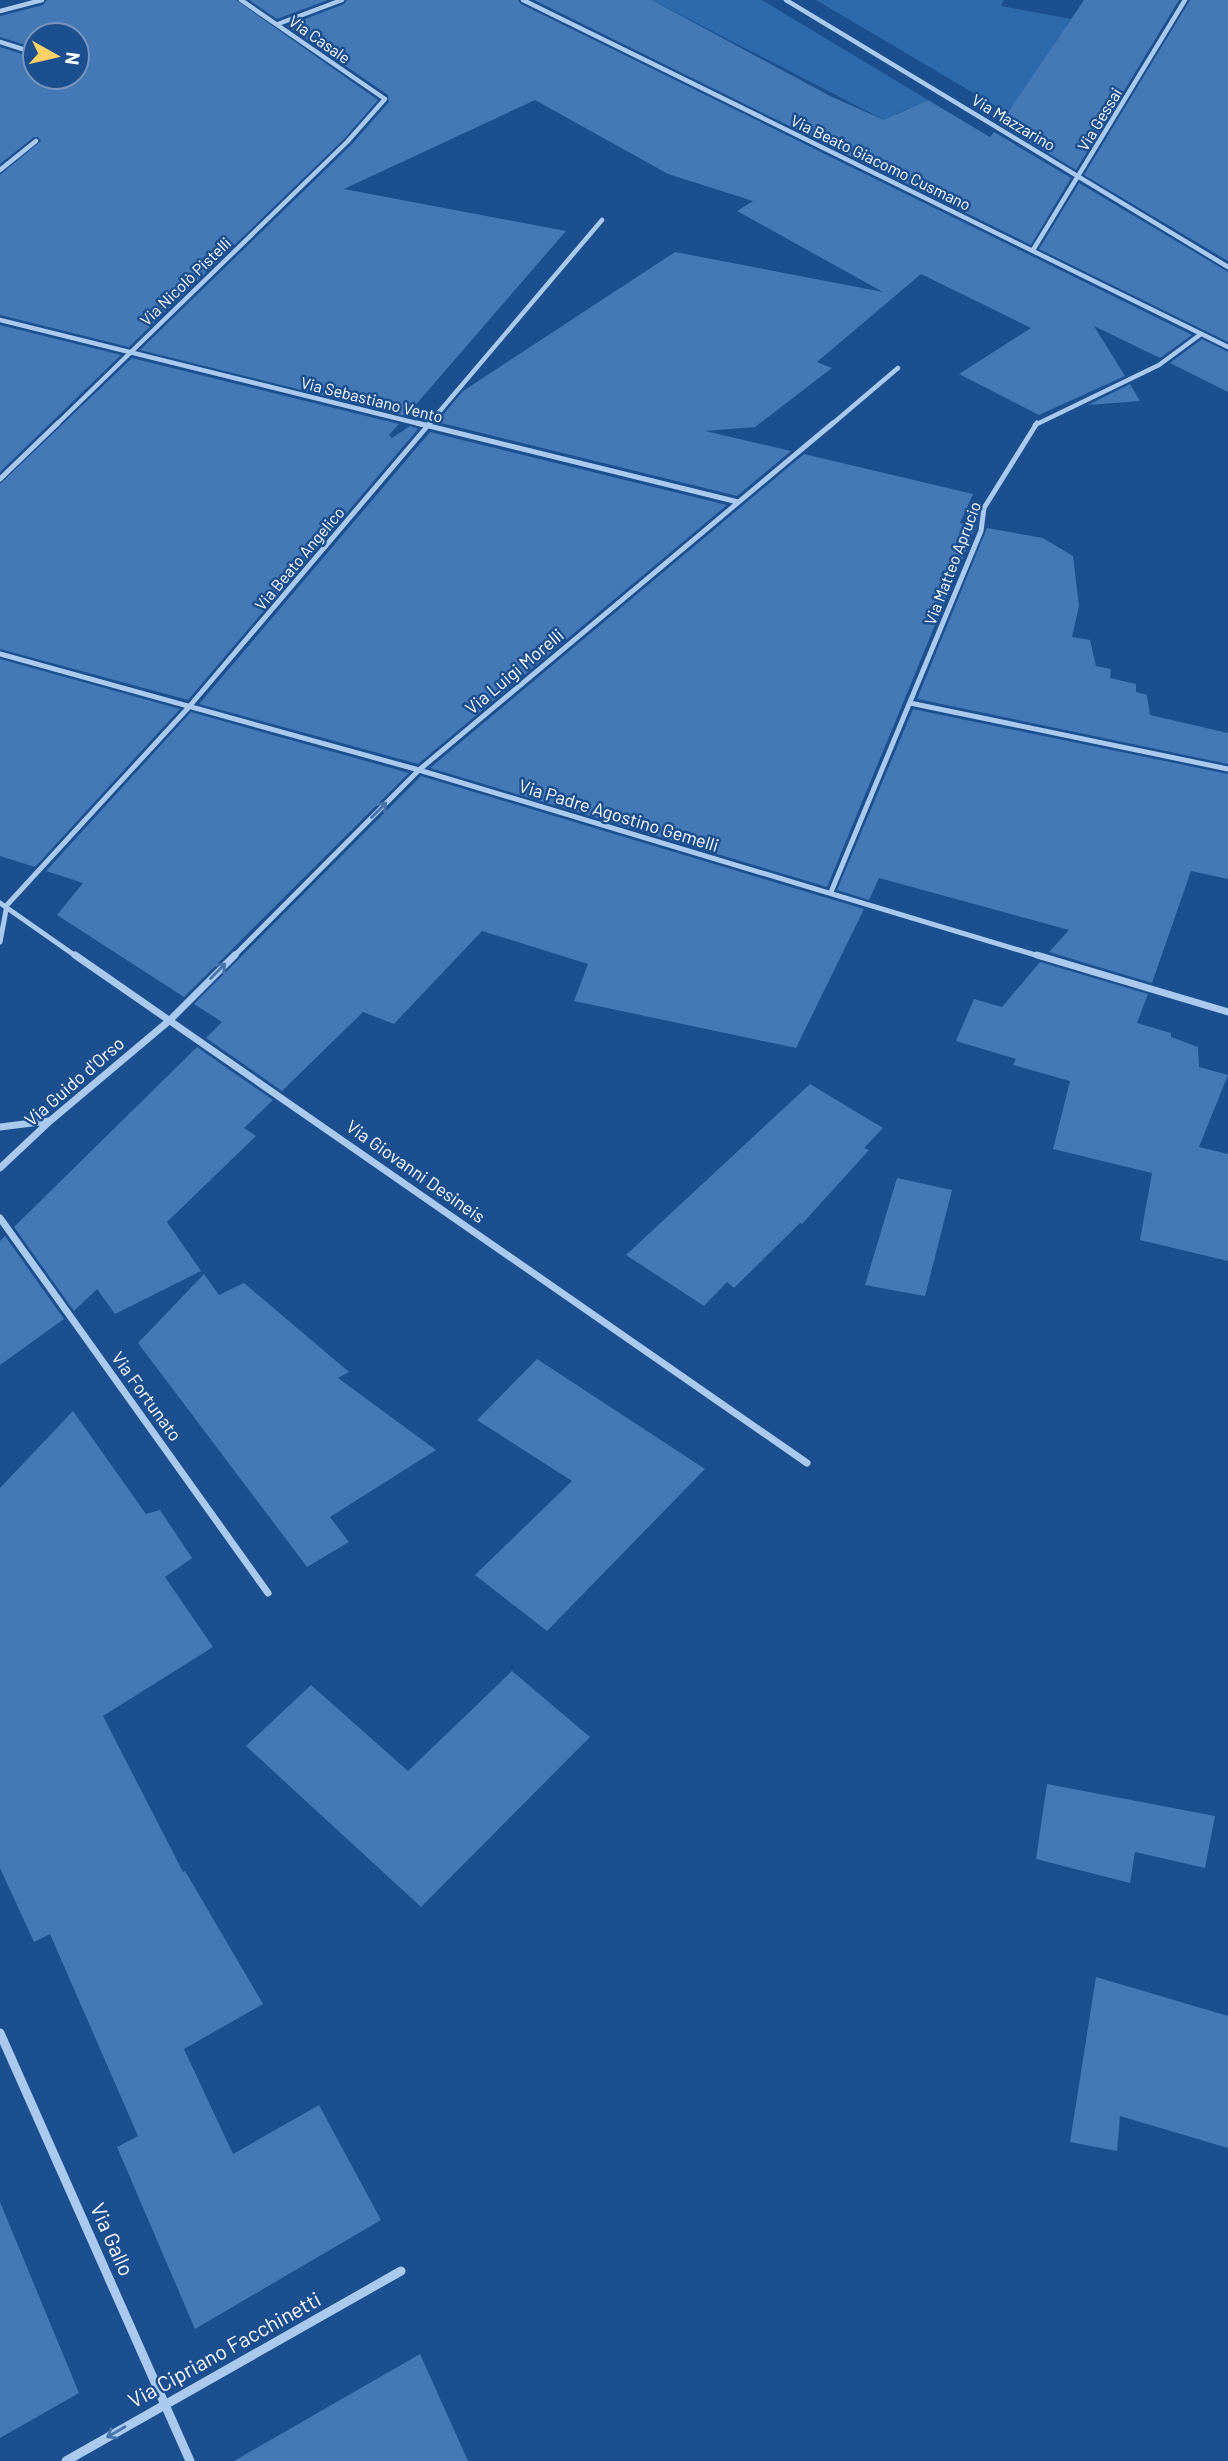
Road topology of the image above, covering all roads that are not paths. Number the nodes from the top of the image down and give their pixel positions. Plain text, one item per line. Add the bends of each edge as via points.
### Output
1 (42, 0) edge
2 (241, 0) edge
3 (342, 0) edge
4 (523, 0) edge
5 (786, 0) edge
6 (1185, 0) edge
7 (0, 11) edge
8 (278, 24) junction
9 (0, 42) edge
10 (21, 49) edge
11 (385, 99) joint
12 (36, 141) dead end
13 (0, 170) edge
14 (1079, 176) junction
15 (602, 220) dead end
16 (1033, 250) junction
17 (1228, 267) edge
18 (0, 320) edge
19 (1201, 334) junction
20 (1228, 347) edge
21 (130, 352) junction
22 (898, 368) dead end
23 (427, 425) junction
24 (0, 479) edge
25 (738, 502) junction
26 (0, 654) edge
27 (910, 703) junction
28 (188, 708) junction
29 (1228, 769) edge
30 (419, 770) junction
31 (831, 892) junction
32 (3, 904) edge
33 (0, 942) edge
34 (1228, 1012) edge
35 (170, 1020) junction
36 (50, 1121) junction
37 (0, 1127) edge
38 (0, 1168) edge
39 (0, 1218) edge
40 (807, 1463) dead end
41 (268, 1593) dead end
42 (0, 2033) edge
43 (401, 2272) dead end
44 (166, 2404) junction
45 (65, 2461) edge
46 (190, 2461) edge

1 - 7 street
2 - 8 street, Via Casale
3 - 8 street
4 - 16 street, Via Beato Giacomo Cusmano
5 - 14 street, Via Mazzarino
6 - 14 street, Via Gessai
8 - 11 street, Via Casale
9 - 10 street
11 - 21 street, Via Nicolò Pistelli via 347,142
12 - 13 street
14 - 16 street, Via Gessai
14 - 17 street, Via Mazzarino
15 - 23 street, Via Beato Angelico
16 - 19 street, Via Beato Giacomo Cusmano
18 - 21 street, Via Sebastiano Vento
19 - 20 street, Via Beato Giacomo Cusmano
19 - 27 street, Via Matteo Aprucio via 1159,365 1035,424 984,508 981,531
21 - 23 street, Via Sebastiano Vento
21 - 24 street, Via Nicolò Pistelli
22 - 25 street, Via Luigi Morelli
23 - 25 street, Via Sebastiano Vento
23 - 28 street, Via Beato Angelico
25 - 30 street, Via Luigi Morelli
26 - 28 street, Via Padre Agostino Gemelli
27 - 29 street
27 - 31 street, Via Matteo Aprucio
28 - 30 street, Via Padre Agostino Gemelli
28 - 32 street, Via Beato Angelico
30 - 31 street, Via Padre Agostino Gemelli
35 -> 30 street, Via Luigi Morelli
31 - 34 street, Via Padre Agostino Gemelli
32 - 33 street
32 - 35 street, Via Giovanni Desineis
35 - 36 street, Via Guido d'Orso
35 - 40 street, Via Giovanni Desineis
36 - 37 street
36 - 38 street, Via Guido d'Orso
39 - 41 street, Via Fortunato
42 - 44 street, Via Gallo
43 - 44 street, Via Cipriano Facchinetti
44 -> 45 street, Via Cipriano Facchinetti
44 - 46 street, Via Gallo

